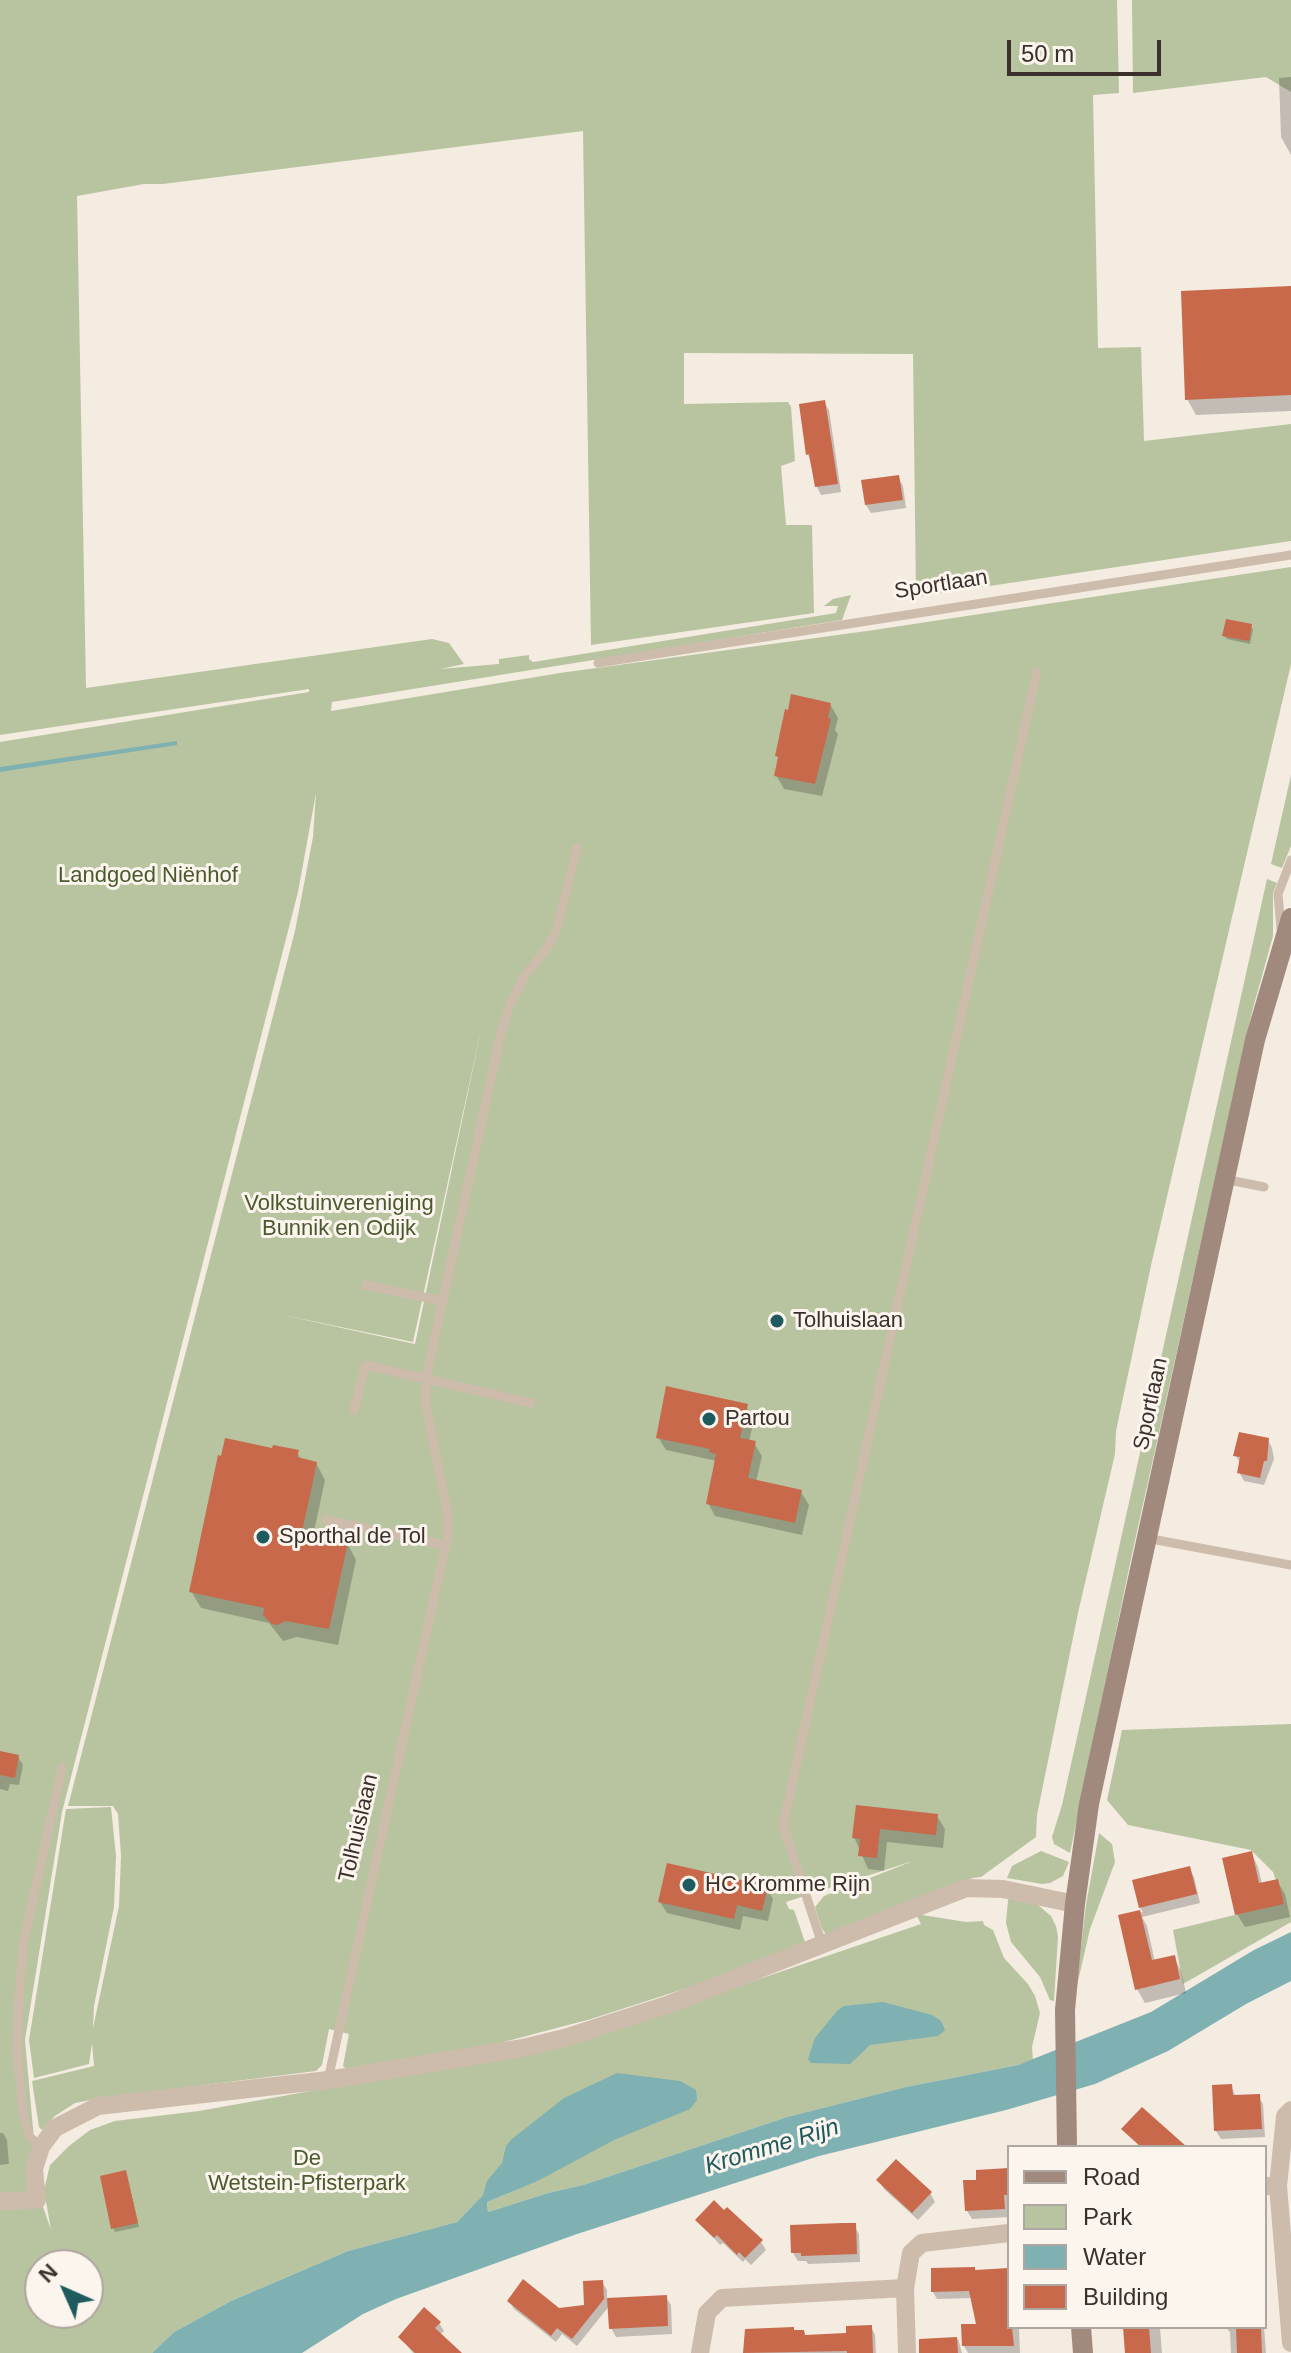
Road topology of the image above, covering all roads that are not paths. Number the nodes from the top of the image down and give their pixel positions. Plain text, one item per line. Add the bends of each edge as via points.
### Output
1 (1291, 555) edge
2 (598, 663) dead end
3 (1037, 671) dead end
4 (577, 848) dead end
5 (1291, 860) edge
6 (1291, 918) edge
7 (1282, 944) junction
8 (1224, 1179) junction
9 (1264, 1187) dead end
10 (365, 1285) dead end
11 (443, 1301) junction
12 (426, 1377) junction
13 (531, 1403) dead end
14 (354, 1410) dead end
15 (326, 1520) dead end
16 (1146, 1538) junction
17 (446, 1545) junction
18 (1291, 1565) edge
19 (62, 1768) dead end
20 (1075, 1904) junction
21 (822, 1944) junction
22 (328, 2080) junction
23 (1291, 2110) edge
24 (1067, 2145) edge
25 (41, 2147) junction
26 (1272, 2186) edge
27 (0, 2201) edge
28 (1007, 2233) edge
29 (905, 2288) junction
30 (1081, 2329) edge
31 (1291, 2343) edge
32 (700, 2353) edge
33 (907, 2353) edge
34 (1083, 2353) edge

1 - 2 lane, Sportlaan
3 - 21 lane via 783,1825
4 - 11 lane, Tolhuislaan via 556,931 525,975 501,1033
5 - 7 lane via 1278,894
6 - 7 street, Sportlaan
7 - 8 street, Sportlaan
8 - 9 lane
8 - 16 street, Sportlaan
10 - 11 lane
11 - 12 lane, Tolhuislaan
12 - 13 lane
12 - 14 lane via 365,1365
12 - 17 lane, Tolhuislaan via 426,1406 448,1516
15 - 17 lane
16 - 18 lane
16 - 20 street, Sportlaan via 1089,1804
17 - 22 lane, Tolhuislaan
19 - 25 lane via 23,1944 19,1998 23,2113 29,2136
20 - 21 street via 1003,1889 966,1888
20 - 24 street, Sportlaan via 1065,2027
21 - 22 street via 670,2004 564,2038
22 - 25 street via 98,2106 55,2128
23 - 26 street via 1285,2116
25 - 27 street via 34,2169 37,2200
26 - 31 street
28 - 29 street via 922,2243 911,2253
29 - 32 street via 722,2298 707,2313
29 - 33 street
30 - 34 street

